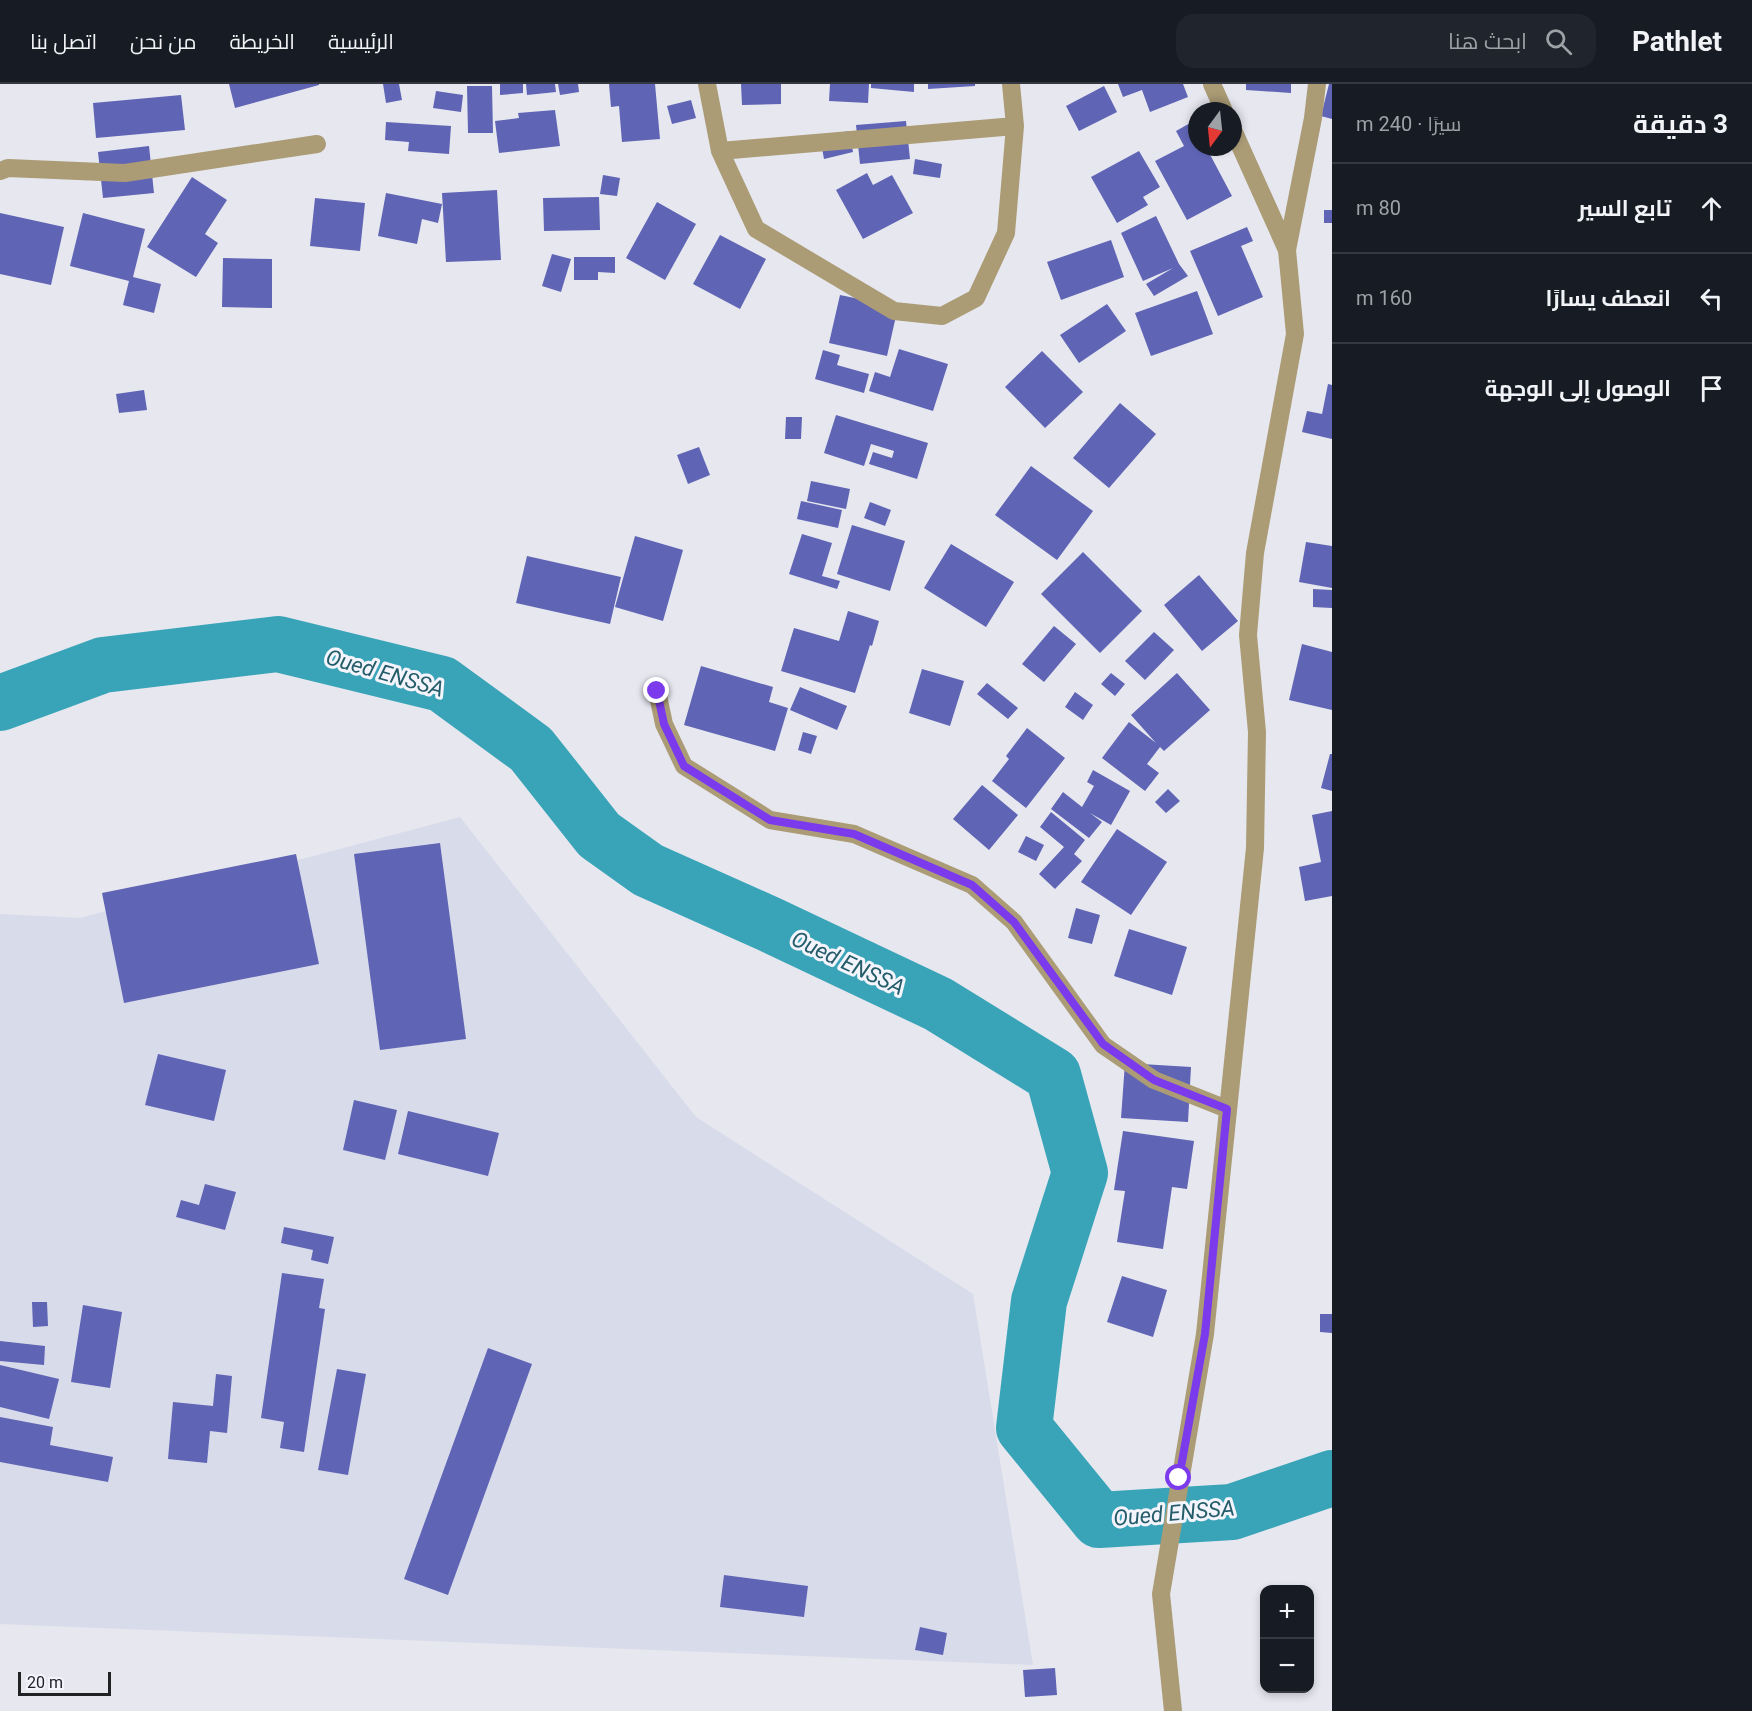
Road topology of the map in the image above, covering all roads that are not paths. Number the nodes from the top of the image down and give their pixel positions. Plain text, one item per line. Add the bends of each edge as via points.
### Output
1 (707, 84) edge
2 (1011, 84) edge
3 (1212, 84) edge
4 (1317, 84) edge
5 (1220, 102) edge
6 (1015, 126) junction
7 (317, 144) dead end
8 (1242, 150) edge
9 (720, 151) junction
10 (0, 171) edge
11 (1287, 250) junction
12 (657, 691) dead end
13 (1227, 1109) junction
14 (1173, 1711) edge

1 - 9 street
2 - 6 street
3 - 5 street
4 - 11 street
6 - 9 street
6 - 9 street via 1006,233 976,298 942,316 894,311 756,229
7 - 10 street via 125,173 8,168
8 - 11 street
11 - 13 street via 1295,334 1255,553 1248,635 1257,732 1255,848
12 - 13 street via 664,724 684,766 770,820 854,834 972,885 1014,922 1103,1044 1154,1080
13 - 14 street via 1205,1334 1161,1594

